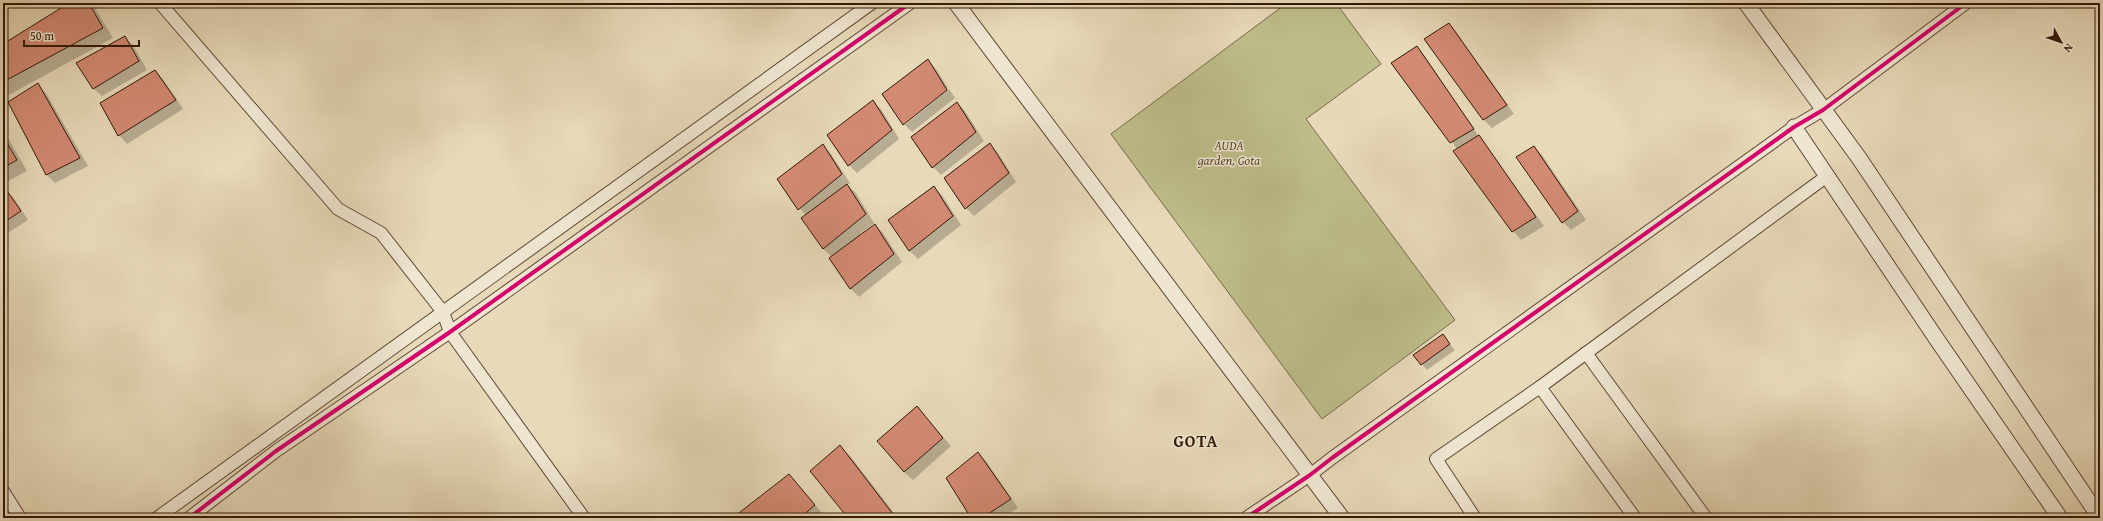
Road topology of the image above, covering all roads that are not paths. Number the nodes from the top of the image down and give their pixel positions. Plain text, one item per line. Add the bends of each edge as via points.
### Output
1 (160, 3) edge
2 (872, 3) edge
3 (910, 3) edge
4 (956, 3) edge
5 (1746, 3) edge
6 (1966, 3) edge
7 (1824, 110) junction
8 (1794, 128) junction
9 (1827, 176) junction
10 (443, 312) junction
11 (450, 332) junction
12 (1586, 353) junction
13 (1540, 387) junction
14 (1310, 475) junction
15 (3, 491) edge
16 (20, 518) edge
17 (158, 518) edge
18 (189, 518) edge
19 (584, 518) edge
20 (1246, 518) edge
21 (1342, 518) edge
22 (1475, 518) edge
23 (1635, 518) edge
24 (1706, 518) edge
25 (2060, 518) edge
26 (2100, 518) edge

1 - 10 street via 338,209 382,233
2 - 10 street
3 - 11 street
4 - 14 street
5 - 7 street
6 - 7 street
7 - 8 street
7 - 26 street via 1859,158
8 - 9 street
8 - 14 street
9 - 12 street
9 - 25 street
10 - 11 street
10 - 17 street
11 - 18 street via 276,451
11 - 19 street
12 - 13 street
12 - 24 street
13 - 22 street via 1436,459
13 - 23 street
14 - 20 street
14 - 21 street
15 - 16 street

